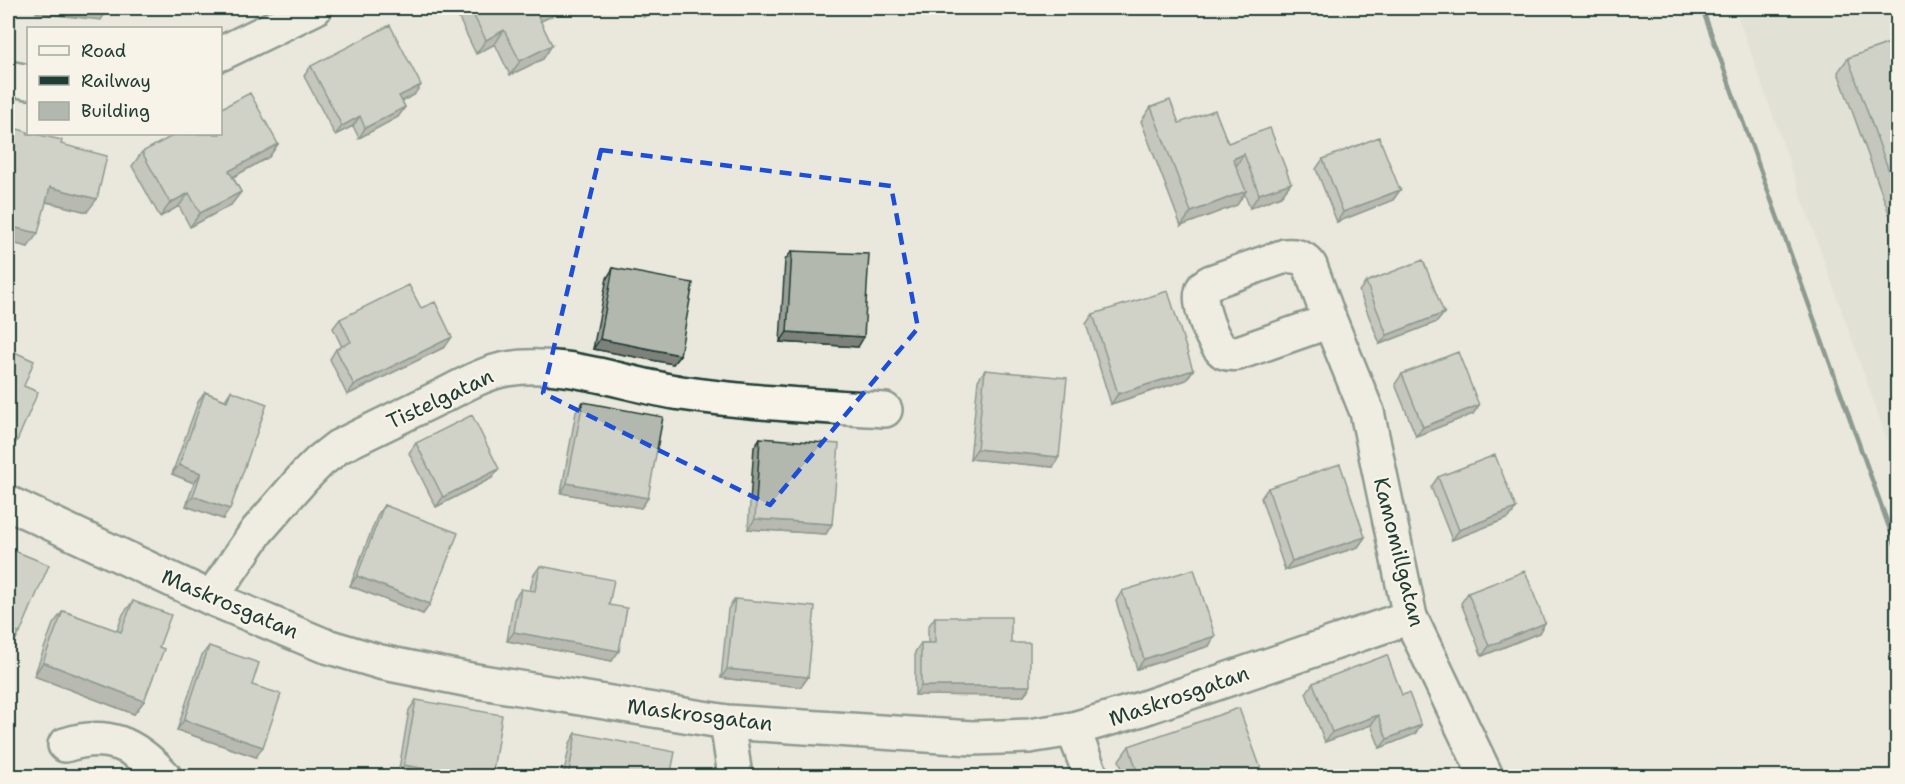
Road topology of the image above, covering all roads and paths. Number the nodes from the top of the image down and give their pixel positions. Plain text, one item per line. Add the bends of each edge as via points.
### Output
1 (315, 8) edge
2 (222, 53) edge
3 (8, 78) edge
4 (27, 82) edge
5 (1329, 321) dead end
6 (885, 410) dead end
7 (8, 503) edge
8 (211, 598) junction
9 (1410, 617) junction
10 (727, 722) junction
11 (1073, 729) junction
12 (64, 745) dead end
13 (165, 777) edge
14 (735, 777) edge
15 (1091, 777) edge
16 (1486, 777) edge

1 - 2 street
3 - 4 street
5 - 9 street, Kamomillgatan via 1367,412
6 - 8 street, Tistelgatan via 738,401 550,368 505,369 338,447 320,461 257,531
7 - 8 street, Maskrosgatan
8 - 10 street, Maskrosgatan via 323,645 380,662
9 - 11 street, Maskrosgatan via 1138,711
9 - 16 street, Kamomillgatan
10 - 11 street, Maskrosgatan via 972,738 1029,736
10 - 14 street
11 - 15 street
12 - 13 street via 93,738 113,741 153,764

